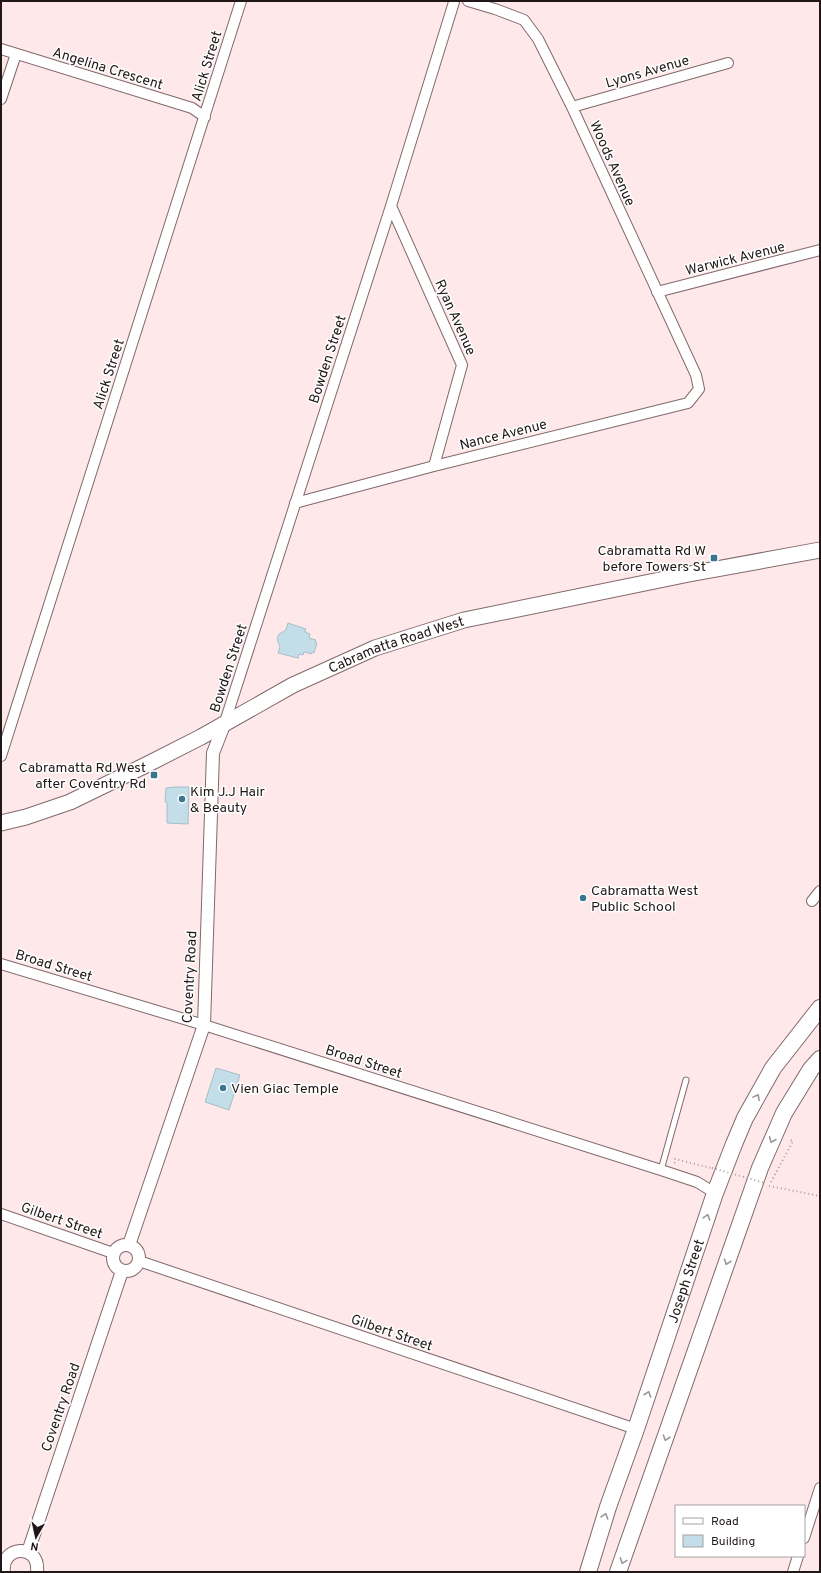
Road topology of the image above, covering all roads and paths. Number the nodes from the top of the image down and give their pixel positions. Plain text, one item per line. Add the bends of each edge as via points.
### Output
1 (241, 1) edge
2 (468, 1) edge
3 (453, 2) edge
4 (1, 49) edge
5 (16, 54) junction
6 (728, 63) dead end
7 (1, 99) edge
8 (572, 107) junction
9 (206, 117) junction
10 (391, 206) junction
11 (820, 250) edge
12 (657, 292) junction
13 (696, 375) joint
14 (434, 466) junction
15 (295, 503) junction
16 (820, 550) edge
17 (224, 724) junction
18 (1, 756) edge
19 (1, 823) edge
20 (820, 891) edge
21 (812, 901) dead end
22 (1, 964) edge
23 (820, 1008) edge
24 (204, 1025) junction
25 (820, 1059) edge
26 (686, 1080) dead end
27 (785, 1145) dead end
28 (681, 1165) dead end
29 (663, 1171) junction
30 (765, 1183) dead end
31 (715, 1193) junction
32 (820, 1196) edge
33 (1, 1214) edge
34 (129, 1245) junction
35 (113, 1253) junction
36 (139, 1262) junction
37 (122, 1271) junction
38 (636, 1429) junction
39 (820, 1488) edge
40 (805, 1535) edge
41 (28, 1552) junction
42 (798, 1557) edge
43 (3, 1565) edge
44 (37, 1572) edge
45 (588, 1572) edge
46 (618, 1572) edge
47 (793, 1572) edge

1 - 9 street, Alick Street
2 - 3 street via 461,6
2 - 8 street, Woods Avenue via 524,20 538,39
3 - 10 street, Bowden Street
4 - 5 street, Angelina Crescent
5 - 7 street
5 - 9 street, Angelina Crescent via 192,108
6 - 8 street, Lyons Avenue
8 - 12 street, Woods Avenue
9 - 18 street, Alick Street
10 - 14 street, Ryan Avenue via 462,365
10 - 15 street, Bowden Street
11 - 12 street, Warwick Avenue
12 - 13 street, Woods Avenue
13 - 14 street, Nance Avenue via 699,389 688,403
14 - 15 street, Nance Avenue
15 - 17 street, Bowden Street
16 - 17 main road, Cabramatta Road West via 464,620 375,648 335,665 293,685
17 - 19 main road, Cabramatta Road West via 70,802
17 - 24 street, Coventry Road via 213,753
20 - 21 street
22 - 24 street, Broad Street
31 -> 23 highway, Joseph Street via 745,1118 773,1068
24 - 29 street, Broad Street
24 - 34 street, Coventry Road
25 -> 46 highway via 784,1113 760,1168
26 - 29 lane
27 - 32 path via 788,1139 793,1141 769,1186
28 - 30 path, bridge via 674,1162 675,1159
29 - 31 street, Broad Street via 696,1182
38 -> 31 highway, Joseph Street
33 - 35 street, Gilbert Street
34 - 35 street via 119,1247
34 - 36 street via 136,1249
35 - 37 street via 113,1262
36 - 37 street via 134,1269
36 - 38 street, Gilbert Street
37 - 41 street, Coventry Road
45 -> 38 highway, Joseph Street
39 - 40 street
41 - 43 street via 14,1552
41 - 44 street via 38,1565
42 - 47 street

